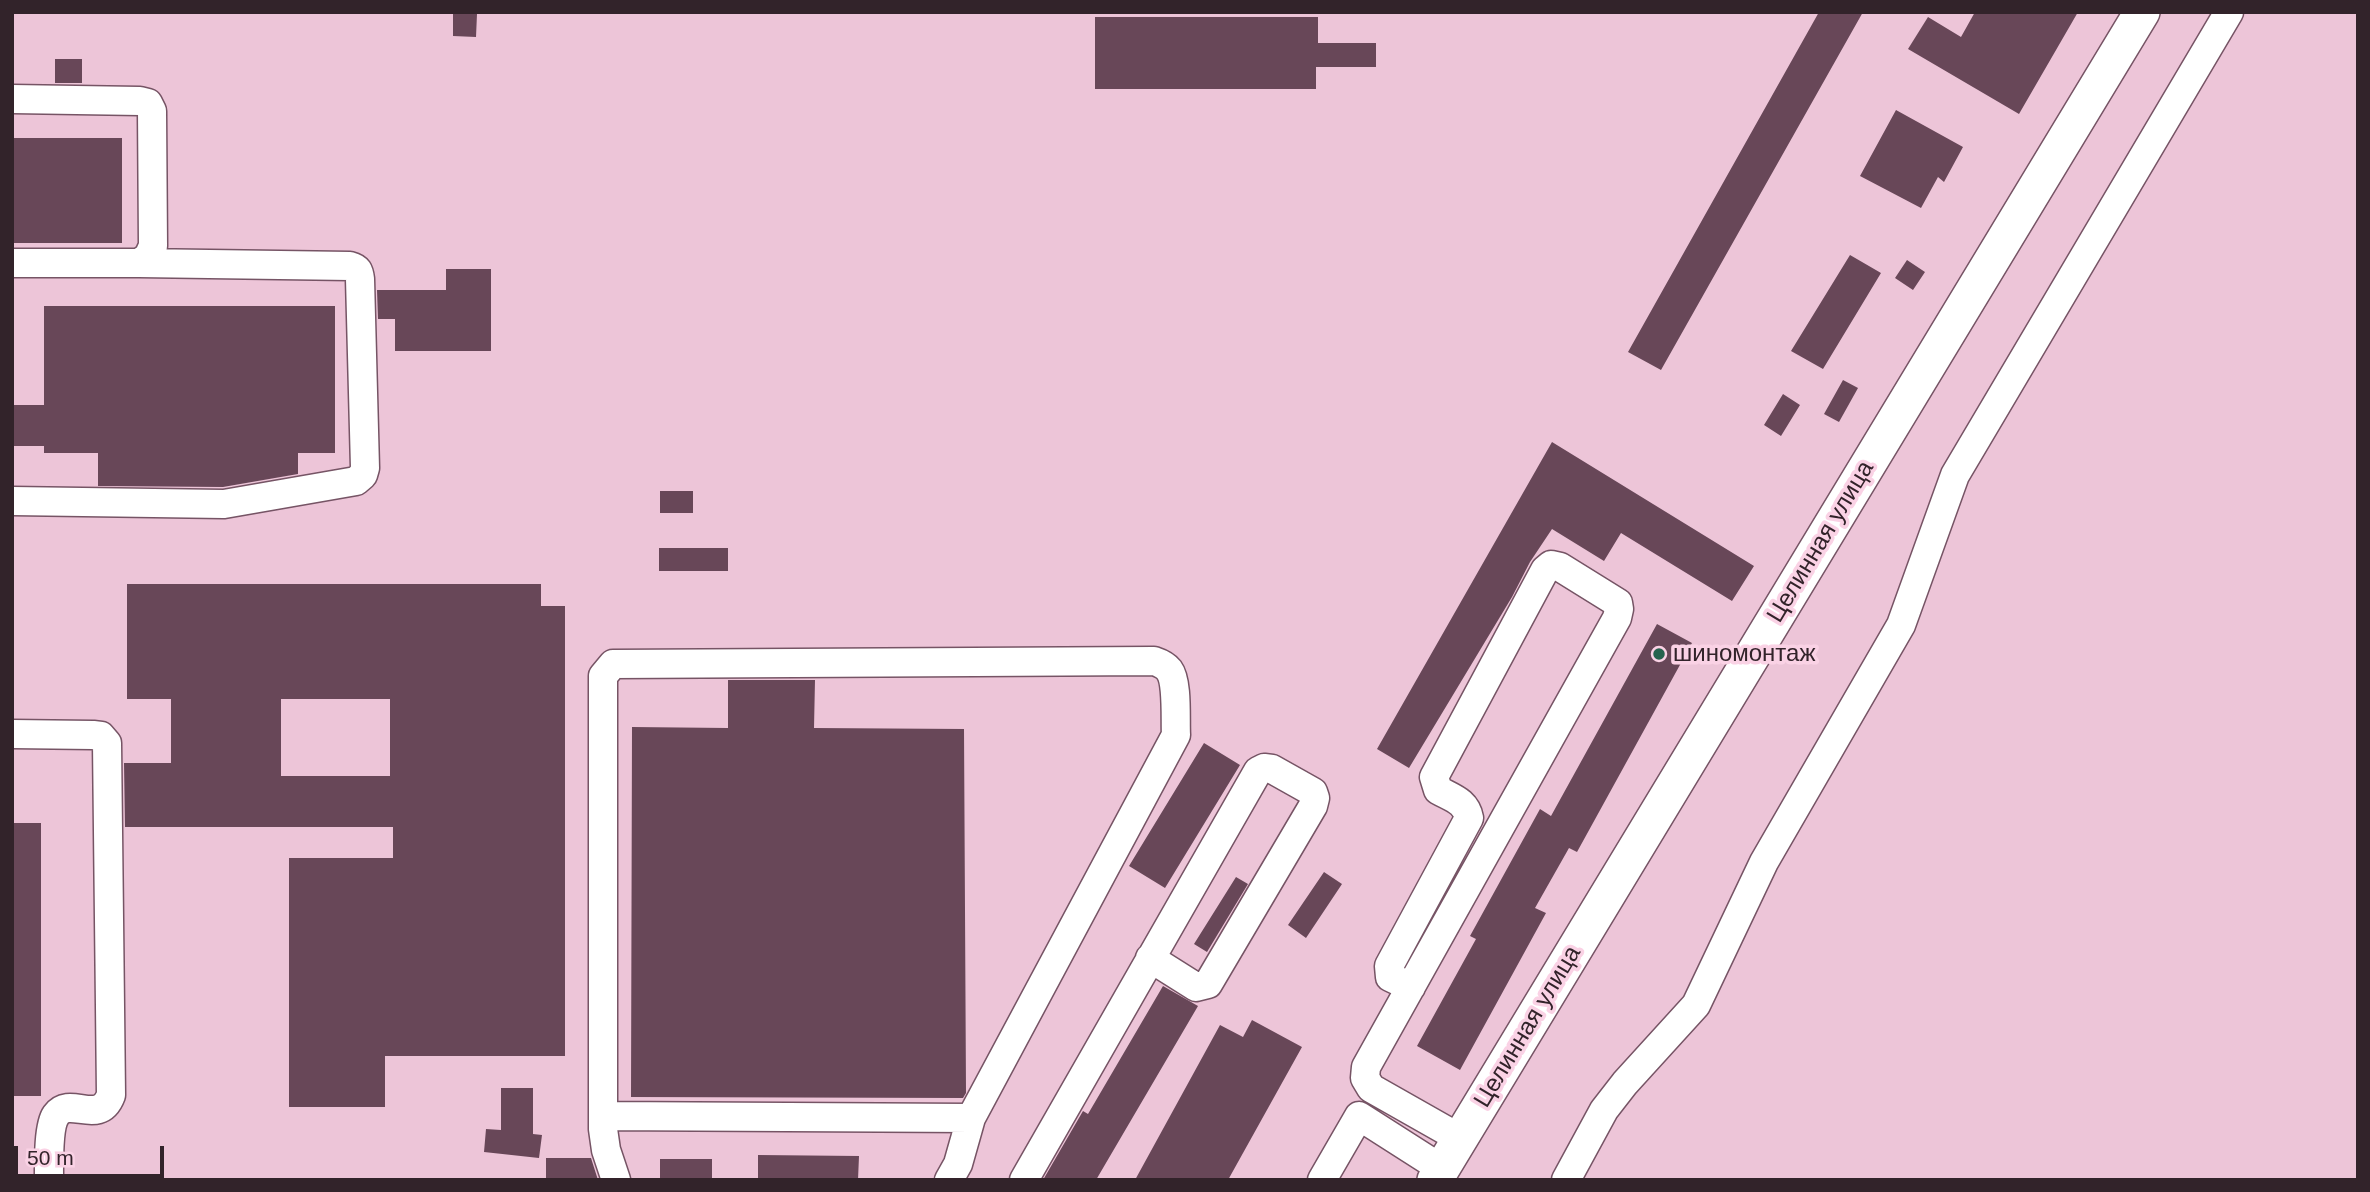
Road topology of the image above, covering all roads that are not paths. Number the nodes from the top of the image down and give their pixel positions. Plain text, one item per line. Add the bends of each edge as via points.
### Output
1 (2143, 12) edge
2 (2229, 12) edge
3 (12, 99) edge
4 (139, 263) junction
5 (12, 264) edge
6 (12, 501) edge
7 (12, 734) edge
8 (1150, 958) junction
9 (1411, 987) junction
10 (603, 1116) junction
11 (971, 1118) junction
12 (1461, 1139) junction
13 (1438, 1175) edge
14 (48, 1180) edge
15 (616, 1180) edge
16 (949, 1180) edge
17 (1024, 1180) edge
18 (1321, 1180) edge
19 (1566, 1180) edge

1 - 12 main road, Целинная улица
2 - 19 lane via 1955,475 1901,625 1764,862 1696,1005 1604,1110
3 - 4 lane via 148,103 152,111 153,246
4 - 5 lane
4 - 6 lane via 356,268 360,279 363,475 356,481 224,504
7 - 14 lane via 93,735 107,743 111,1095 100,1110 65,1108 57,1113 52,1122
8 - 8 lane via 1258,771 1272,769 1313,792 1313,806 1208,984 1196,988
8 - 17 lane
9 - 9 lane via 1617,618 1618,603 1560,567 1551,565 1545,570 1434,777 1438,790 1461,802 1469,818 1389,966 1390,977
9 - 12 lane via 1366,1067 1365,1078 1371,1088
10 - 11 lane
10 - 11 lane via 603,676 613,664 1154,661 1169,669 1173,679 1176,735
10 - 15 lane via 606,1150
11 - 16 lane
12 - 13 main road, Целинная улица
13 - 18 lane via 1360,1116

